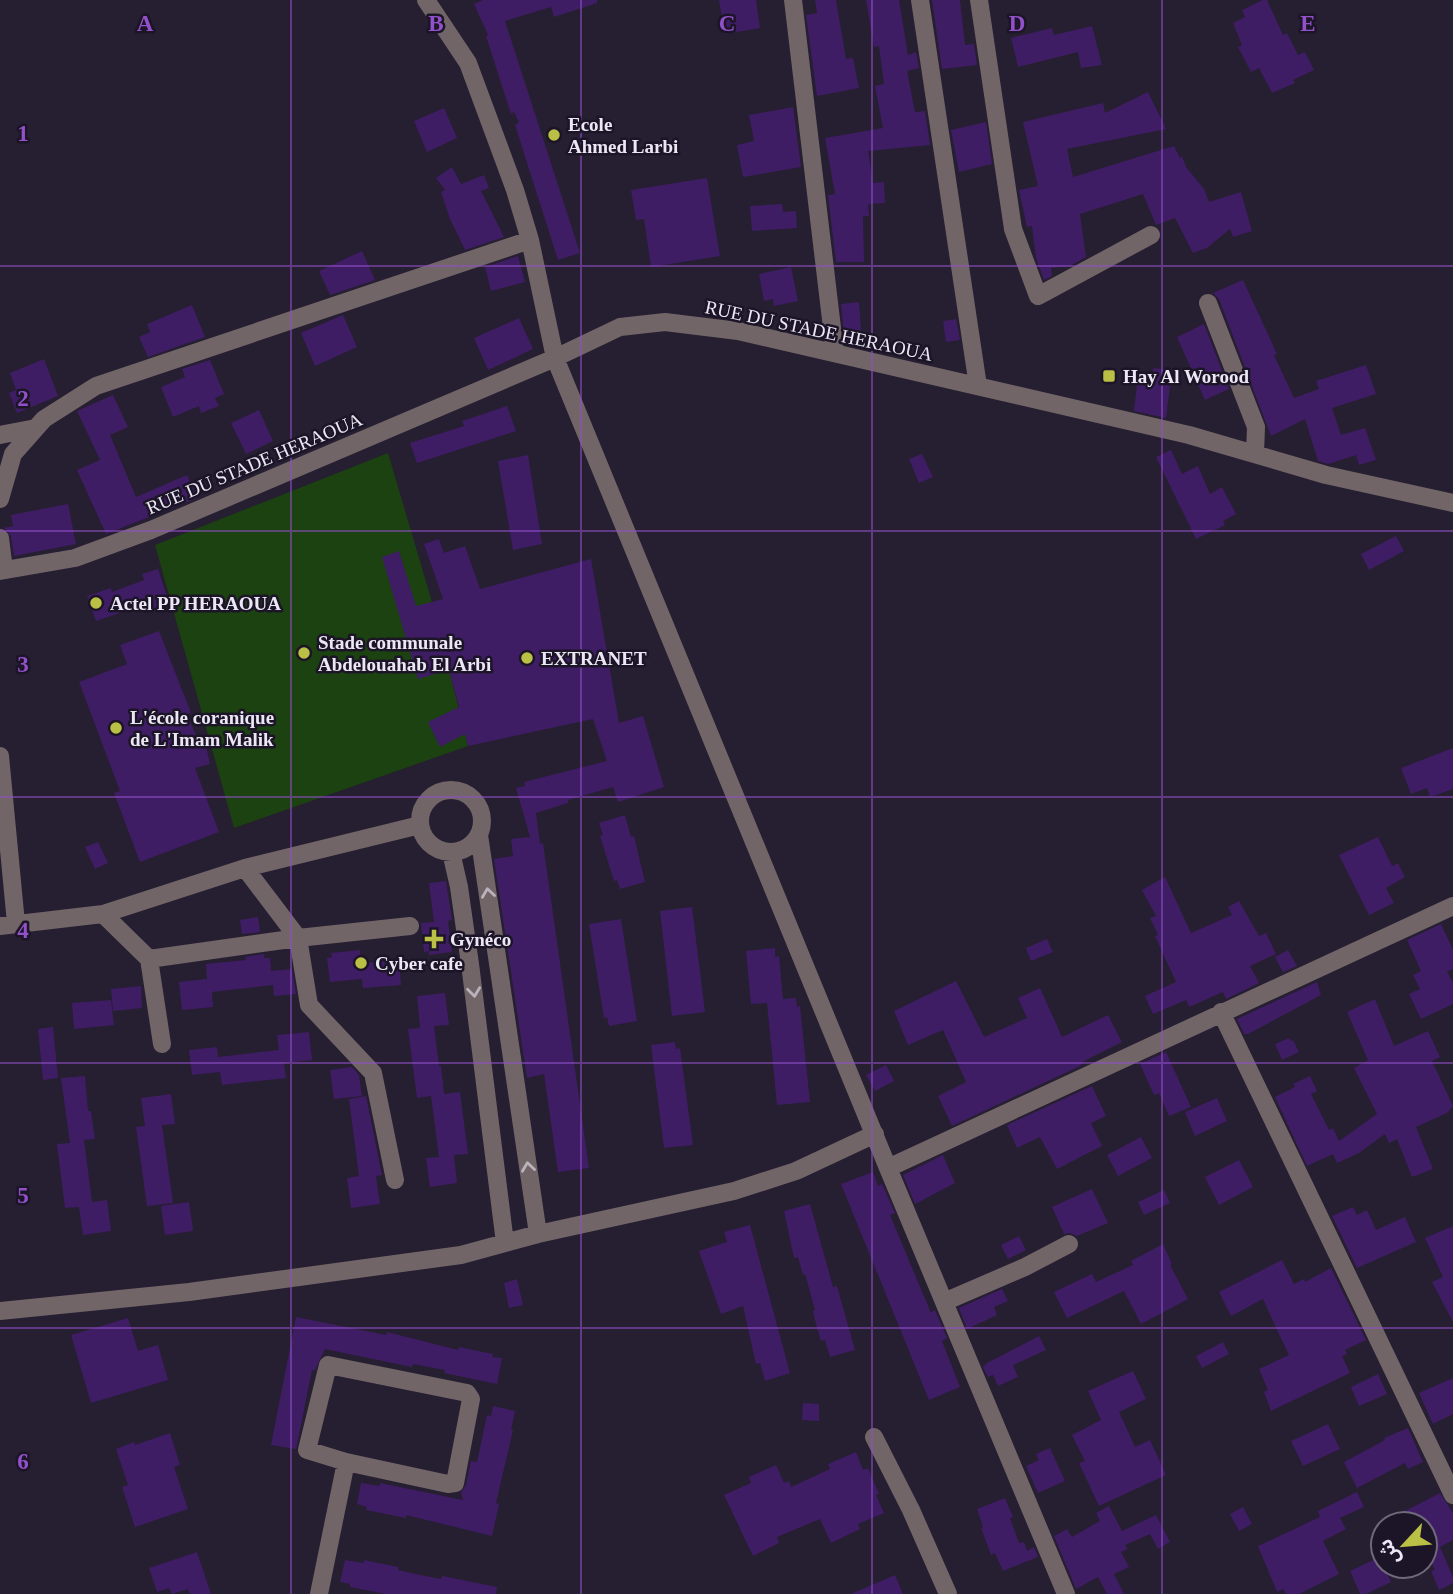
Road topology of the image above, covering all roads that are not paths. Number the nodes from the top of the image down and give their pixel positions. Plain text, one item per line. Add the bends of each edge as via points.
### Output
1 (426, 0) edge
2 (793, 0) edge
3 (920, 0) edge
4 (979, 0) edge
5 (1151, 235) dead end
6 (530, 240) junction
7 (1208, 303) dead end
8 (835, 354) junction
9 (555, 358) junction
10 (978, 386) junction
11 (36, 428) junction
12 (0, 435) edge
13 (1255, 453) junction
14 (0, 499) edge
15 (1453, 503) edge
16 (0, 538) edge
17 (2, 570) edge
18 (0, 756) edge
19 (420, 825) junction
20 (480, 835) junction
21 (451, 852) junction
22 (245, 868) junction
23 (1451, 913) edge
24 (103, 914) junction
25 (8, 924) edge
26 (410, 926) dead end
27 (298, 938) junction
28 (149, 959) junction
29 (1221, 1012) junction
30 (162, 1044) dead end
31 (875, 1134) junction
32 (888, 1168) junction
33 (395, 1180) dead end
34 (538, 1234) junction
35 (505, 1243) junction
36 (1069, 1244) dead end
37 (944, 1303) junction
38 (0, 1311) edge
39 (874, 1437) dead end
40 (345, 1462) junction
41 (1453, 1495) edge
42 (319, 1594) edge
43 (948, 1594) edge
44 (1066, 1594) edge

1 - 6 street via 468,62
2 - 8 street
3 - 10 street
4 - 5 street via 1013,229 1038,296
6 - 9 street
6 - 11 street via 96,386
7 - 13 street via 1256,427
8 - 9 street, RUE DU STADE HERAOUA via 738,331 665,322 620,327
8 - 10 street, RUE DU STADE HERAOUA
9 - 17 street, RUE DU STADE HERAOUA via 151,530 75,558
9 - 31 street
10 - 13 street, RUE DU STADE HERAOUA
11 - 12 street
11 - 14 street via 13,454
13 - 15 street, RUE DU STADE HERAOUA via 1326,475
16 - 17 street
18 - 25 street
19 - 20 street via 428,800 460,791 475,801 482,817
19 - 21 street via 427,842
19 - 22 street
20 - 21 street via 468,848
34 -> 20 street
21 -> 35 street
22 - 24 street
22 - 27 street
23 - 29 street
24 - 25 street
24 - 28 street
26 - 27 street
27 - 28 street
27 - 33 street via 309,1006 373,1073
28 - 30 street
29 - 32 street
29 - 41 street
31 - 32 street
31 - 34 street via 796,1171 734,1191
32 - 37 street
34 - 35 street
35 - 38 street via 461,1255 189,1292
36 - 37 street
37 - 44 street
39 - 43 street
40 - 40 street via 309,1452 306,1447 328,1365 471,1397 453,1484
40 - 42 street

